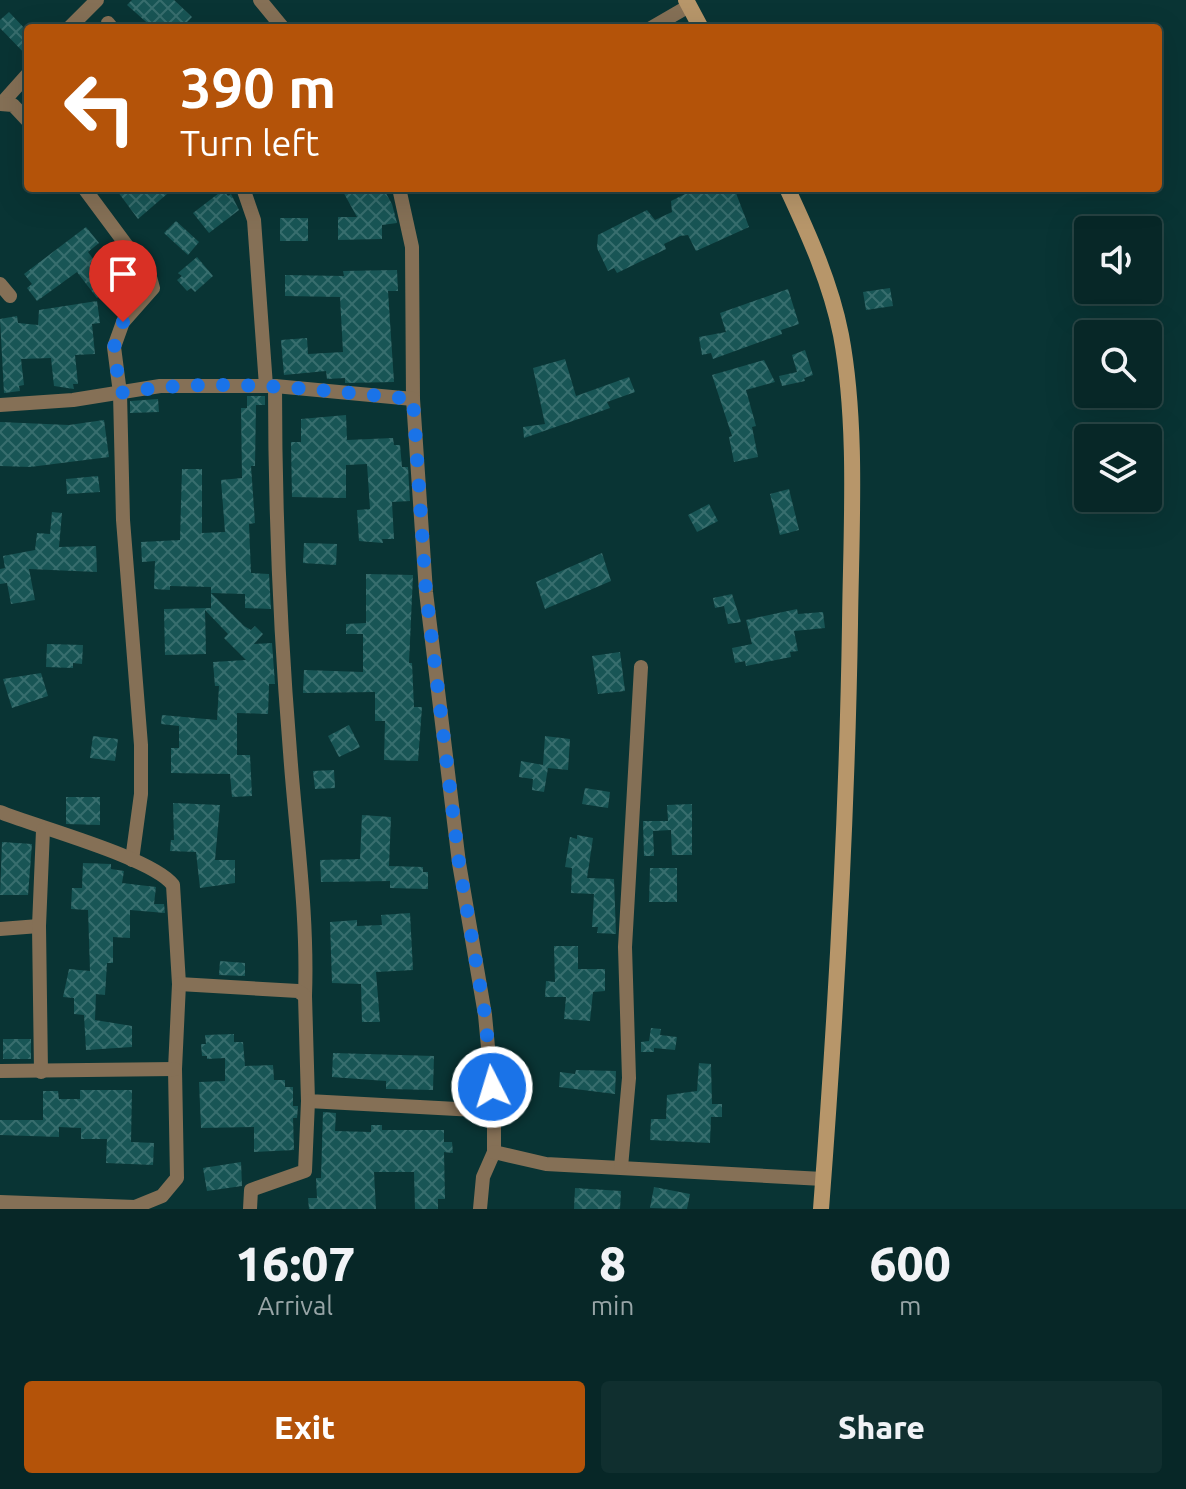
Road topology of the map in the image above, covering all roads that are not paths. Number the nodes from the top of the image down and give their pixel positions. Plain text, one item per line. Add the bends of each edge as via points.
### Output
1 (97, 0) edge
2 (260, 0) edge
3 (688, 3) edge
4 (73, 24) edge
5 (280, 24) edge
6 (657, 24) edge
7 (699, 24) edge
8 (24, 78) edge
9 (1, 104) edge
10 (24, 117) edge
11 (87, 192) edge
12 (244, 192) edge
13 (400, 192) edge
14 (789, 192) edge
15 (270, 386) junction
16 (120, 393) junction
17 (413, 399) junction
18 (0, 405) edge
19 (641, 667) dead end
20 (0, 812) edge
21 (43, 830) junction
22 (132, 860) junction
23 (39, 926) junction
24 (0, 929) edge
25 (179, 984) junction
26 (305, 996) junction
27 (175, 1069) junction
28 (0, 1071) edge
29 (41, 1072) junction
30 (308, 1101) junction
31 (494, 1111) junction
32 (494, 1152) junction
33 (621, 1167) junction
34 (823, 1179) junction
35 (0, 1202) edge
36 (135, 1208) edge
37 (250, 1209) edge
38 (480, 1209) edge
39 (821, 1209) edge

1 - 4 street
2 - 5 street
3 - 6 street
3 - 7 main road
8 - 9 street
9 - 10 street via 13,105
11 - 16 street via 153,288 117,335
12 - 15 street via 254,220
13 - 17 street via 412,247
14 - 34 main road via 826,284 848,387 848,722 837,999
15 - 16 street via 160,386
15 - 17 street
15 - 26 street via 292,783 307,926
16 - 18 street
16 - 22 street via 123,520 141,745
17 - 31 street via 426,592
19 - 33 street via 625,947 629,1078
20 - 21 street
21 - 22 street
21 - 23 street
22 - 25 street via 173,885
23 - 24 street
23 - 29 street
25 - 26 street via 298,991
25 - 27 street
26 - 30 street
27 - 29 street
27 - 36 street via 177,1178 162,1196
28 - 29 street
30 - 31 street
30 - 37 street via 305,1171 251,1190
31 - 32 street
32 - 33 street via 546,1164
32 - 38 street via 483,1177
33 - 34 street
34 - 39 main road
35 - 36 street

